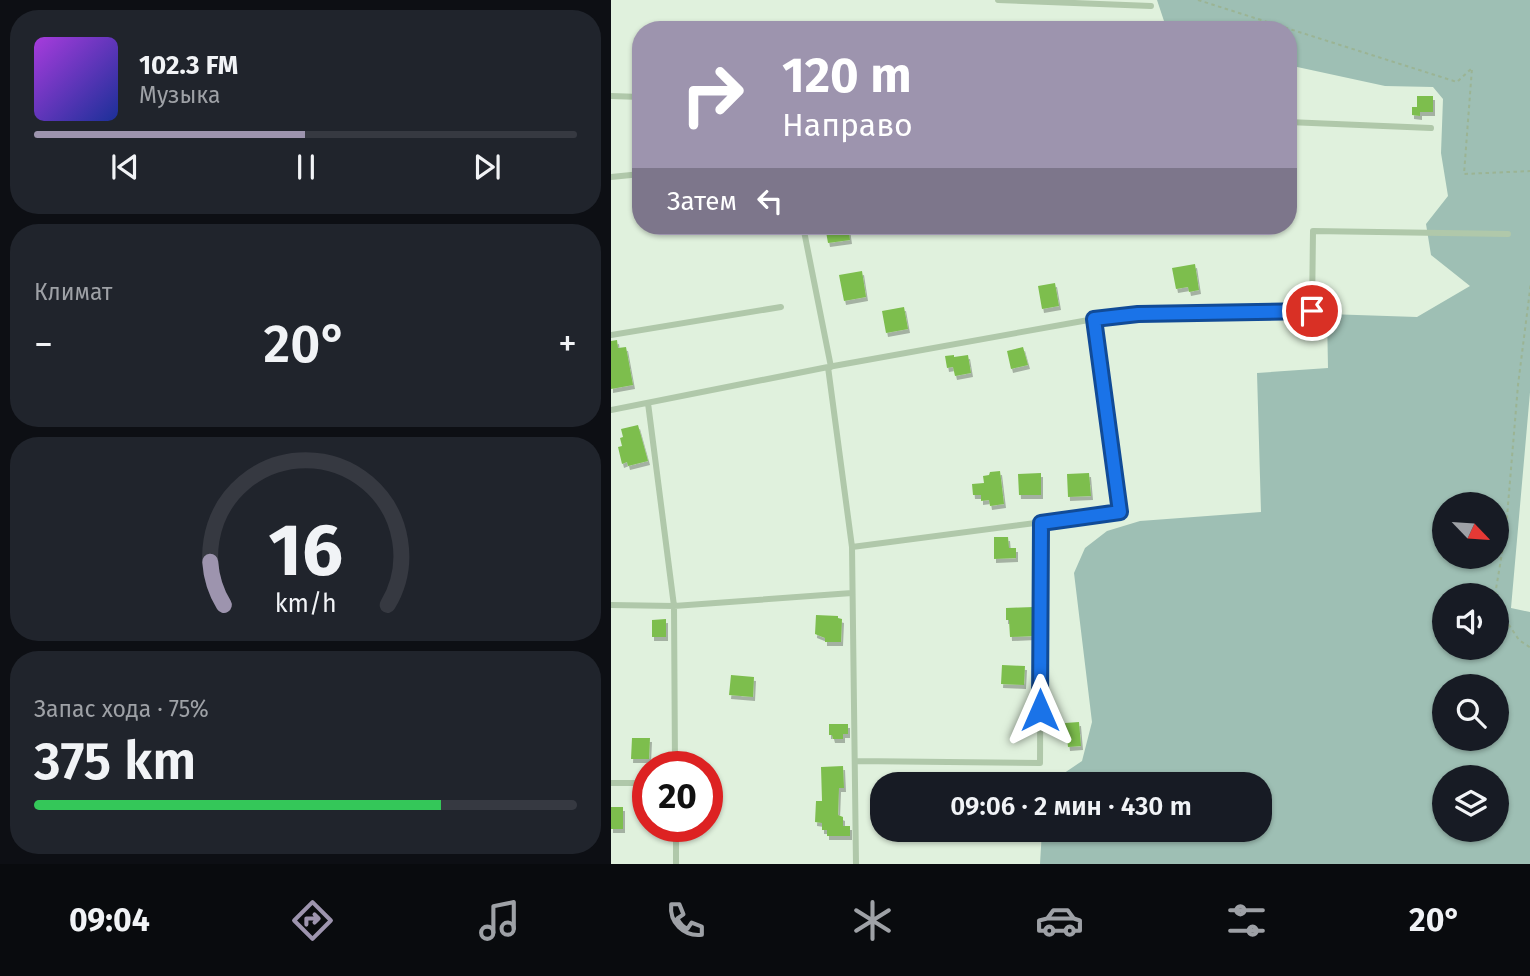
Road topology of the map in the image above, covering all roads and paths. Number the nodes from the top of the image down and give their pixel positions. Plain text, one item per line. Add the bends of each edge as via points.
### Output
1 (998, 0) edge
2 (1198, 0) edge
3 (1151, 5) dead end
4 (1264, 21) edge
5 (1297, 31) edge
6 (611, 96) edge
7 (632, 97) edge
8 (1297, 122) edge
9 (1431, 128) dead end
10 (1530, 171) edge
11 (632, 175) edge
12 (611, 177) edge
13 (1508, 234) dead end
14 (805, 235) edge
15 (1530, 282) edge
16 (781, 307) dead end
17 (1094, 319) junction
18 (611, 335) edge
19 (830, 367) junction
20 (648, 403) junction
21 (611, 410) edge
22 (1041, 523) junction
23 (852, 547) junction
24 (1497, 583) edge
25 (852, 593) junction
26 (611, 606) edge
27 (675, 606) junction
28 (1509, 625) edge
29 (1530, 648) edge
30 (675, 751) edge
31 (855, 761) junction
32 (611, 783) edge
33 (632, 783) edge
34 (676, 842) edge
35 (676, 864) edge
36 (856, 864) edge

1 - 3 lane
2 - 4 path
5 - 10 path via 1457,82 1471,68 1464,174
6 - 7 lane
8 - 9 lane
11 - 12 lane
13 - 17 lane via 1313,231 1312,311
14 - 19 lane
15 - 24 path
16 - 18 lane
17 - 19 lane
17 - 22 lane via 1120,512
19 - 20 lane
19 - 23 lane
20 - 21 lane
20 - 27 lane
22 - 23 lane
22 - 31 lane via 1040,763
23 - 25 lane
25 - 27 lane
25 - 31 lane
26 - 27 lane
27 - 30 lane
28 - 29 path
31 - 36 lane
32 - 33 lane
34 - 35 lane

